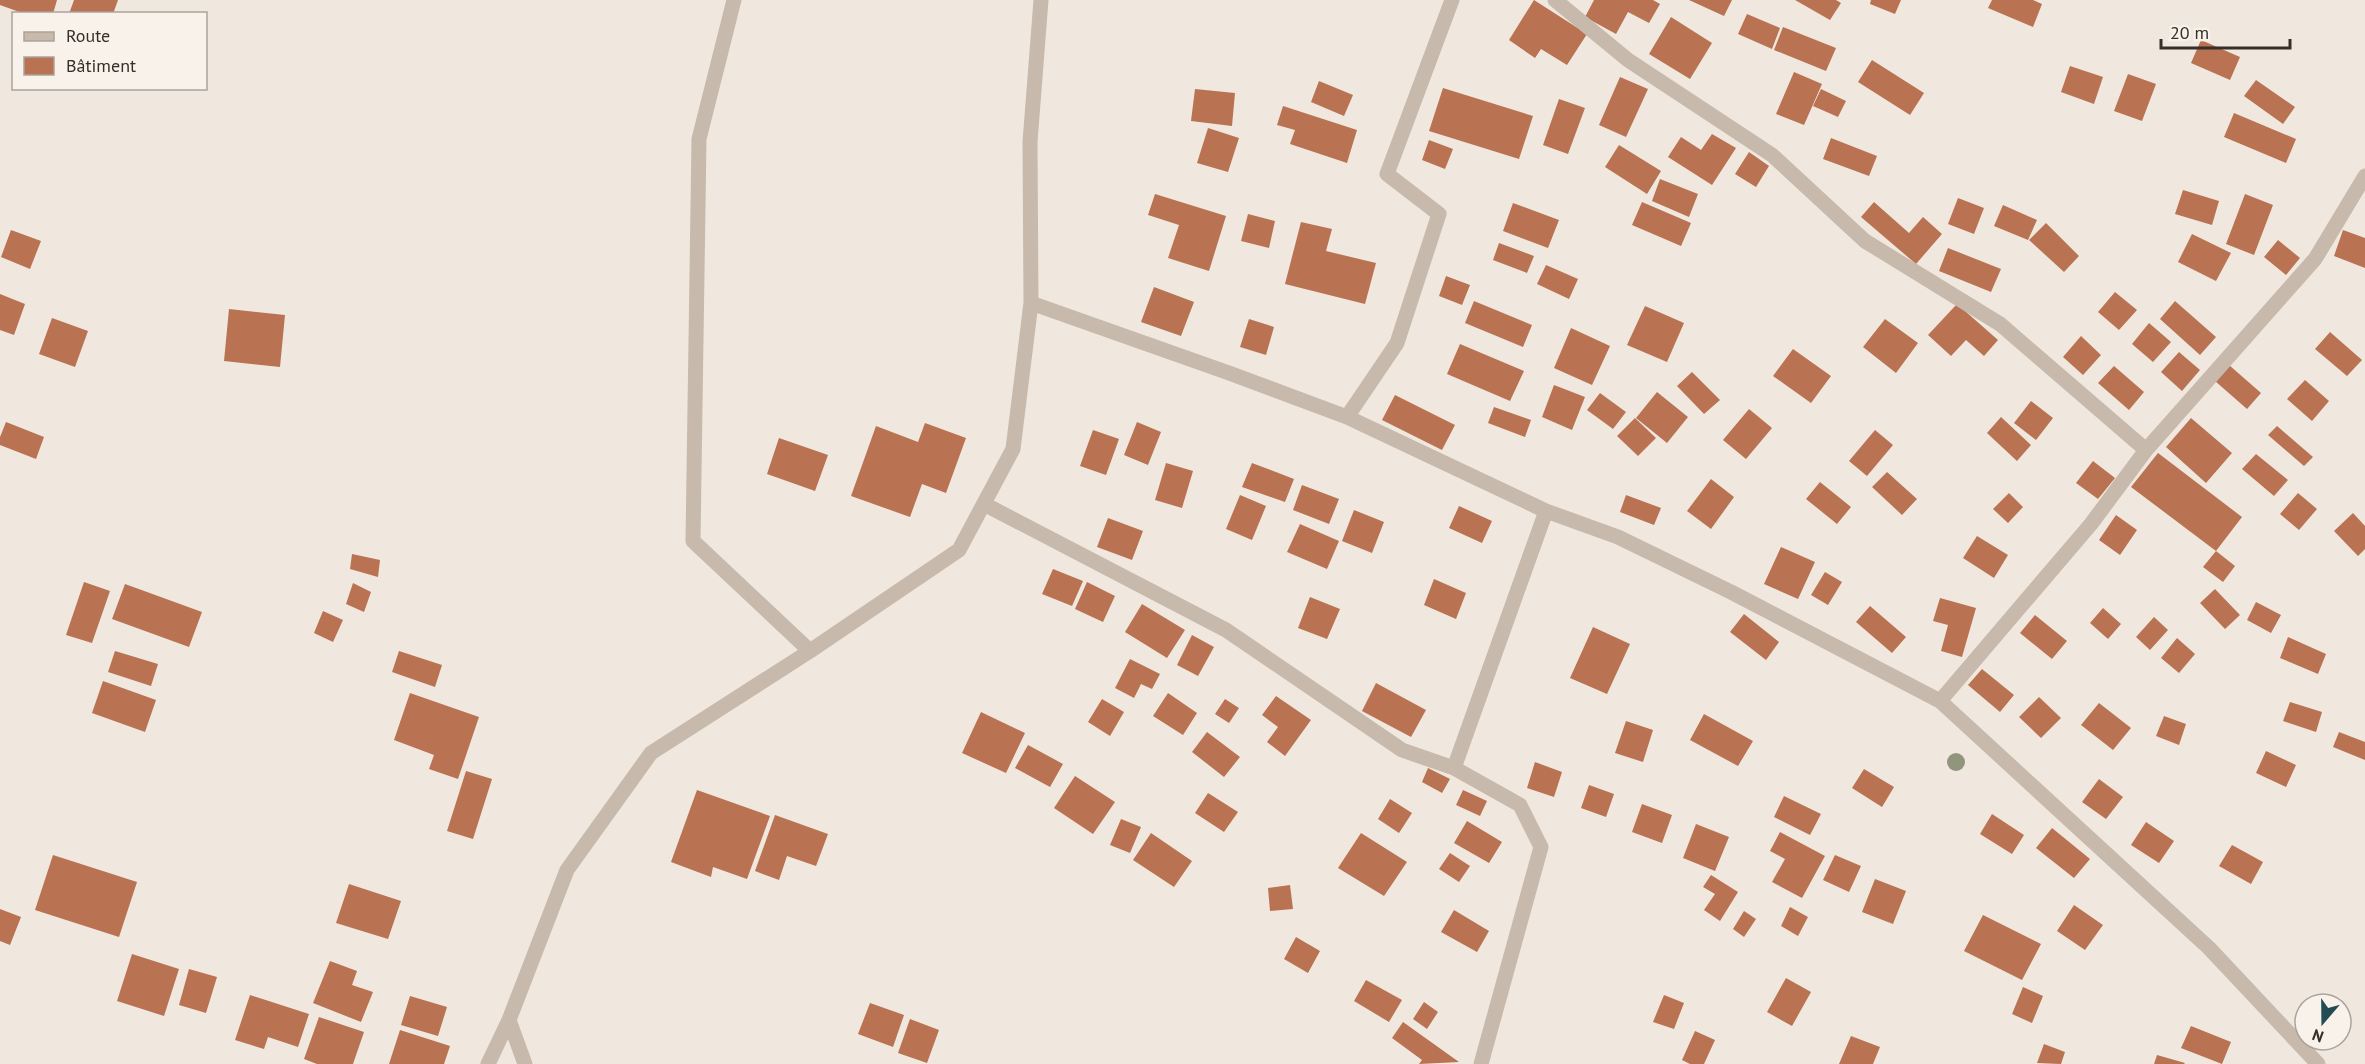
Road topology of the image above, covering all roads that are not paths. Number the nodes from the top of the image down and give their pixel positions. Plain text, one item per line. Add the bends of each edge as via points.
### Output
1 (734, 0) edge
2 (1041, 0) edge
3 (1452, 0) edge
4 (1555, 0) edge
5 (2365, 176) edge
6 (1031, 303) junction
7 (1347, 417) junction
8 (2146, 450) junction
9 (984, 504) junction
10 (1546, 511) junction
11 (810, 651) junction
12 (1940, 701) junction
13 (1454, 768) junction
14 (509, 1020) junction
15 (488, 1064) edge
16 (525, 1064) edge
17 (1481, 1064) edge
18 (2318, 1064) edge

1 - 11 street via 699,139 693,540
2 - 6 street via 1030,142
3 - 7 street via 1387,174 1439,214 1397,343
4 - 8 street via 1628,60 1772,155 1865,241 2000,324
5 - 8 street via 2315,258
6 - 7 street
6 - 9 street via 1013,449
7 - 10 street
8 - 12 street via 2091,524
9 - 11 street via 959,550
9 - 13 street via 1226,630 1402,750
10 - 12 street via 1628,542
10 - 13 street
11 - 14 street via 651,753 567,870
12 - 18 street via 2209,948
13 - 17 street via 1520,805 1541,847
14 - 15 street
14 - 16 street

